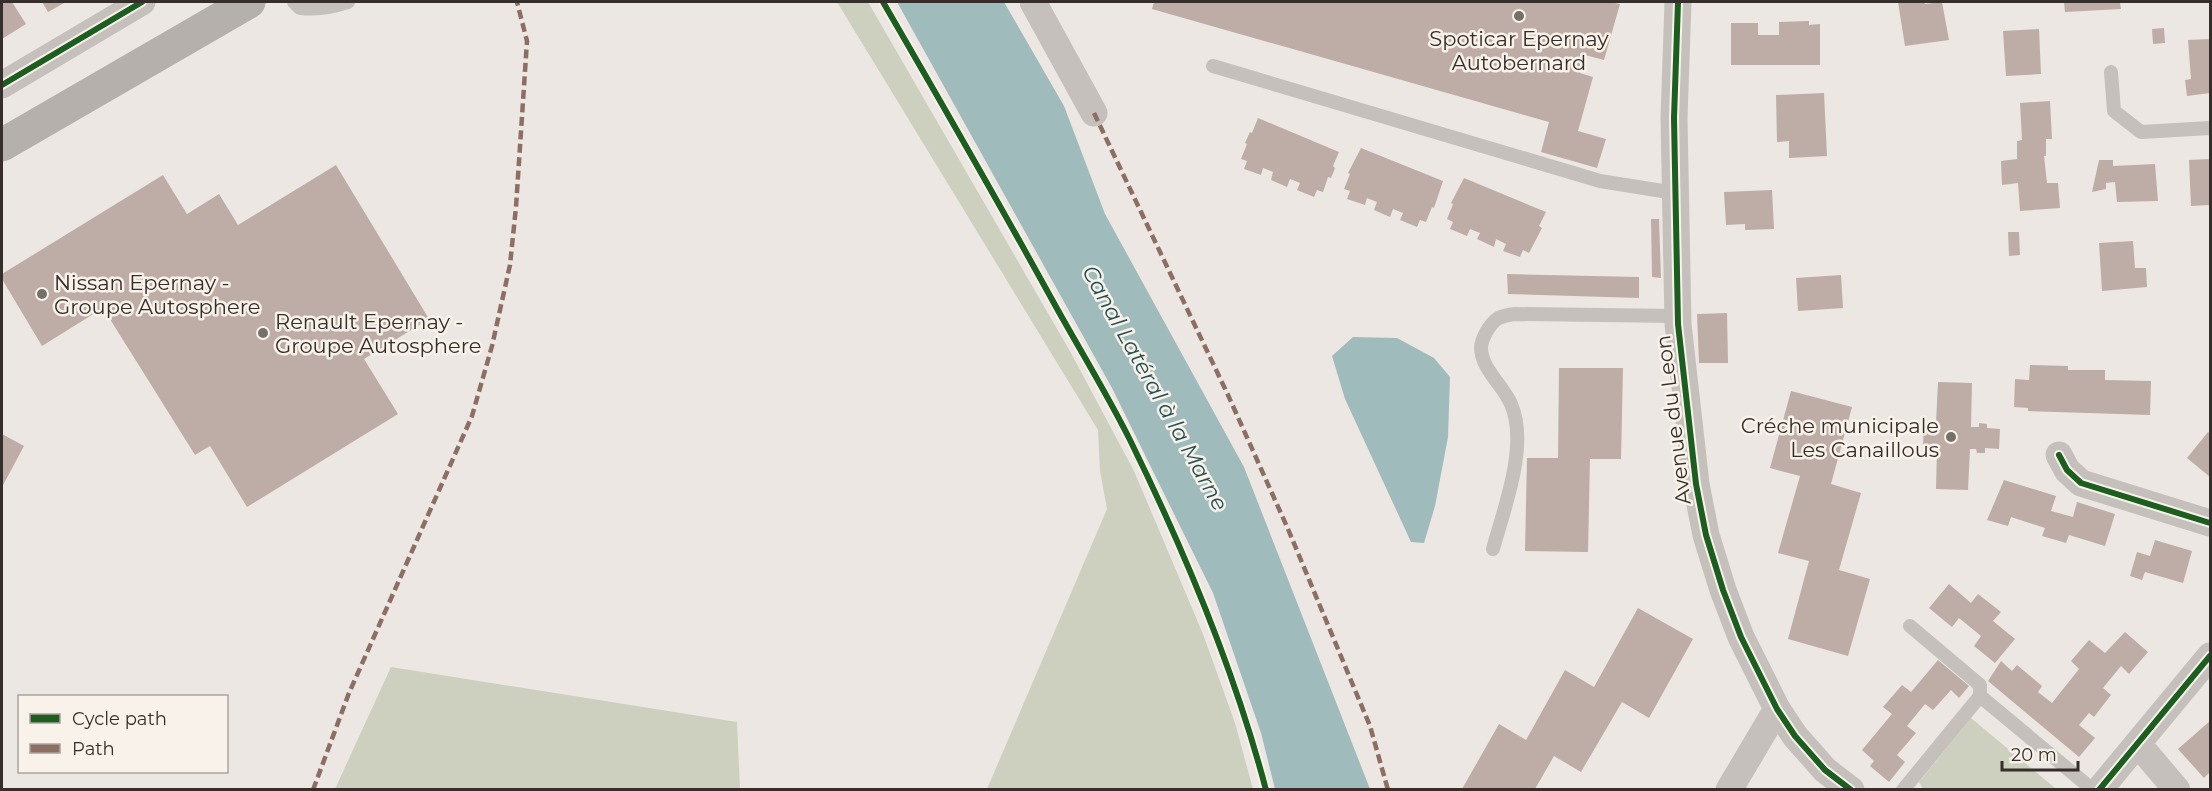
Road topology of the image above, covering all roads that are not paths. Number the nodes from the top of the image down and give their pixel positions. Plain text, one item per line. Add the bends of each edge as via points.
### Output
1 (142, 2) edge
2 (249, 2) edge
3 (294, 2) edge
4 (348, 2) edge
5 (1033, 2) edge
6 (1678, 2) edge
7 (222, 12) edge
8 (1213, 66) dead end
9 (2111, 72) dead end
10 (2, 85) edge
11 (1094, 113) dead end
12 (2211, 128) edge
13 (2, 145) edge
14 (1675, 193) junction
15 (1678, 316) junction
16 (2059, 456) dead end
17 (2211, 523) edge
18 (1493, 549) dead end
19 (1910, 626) dead end
20 (2211, 656) edge
21 (1980, 696) junction
22 (1777, 709) junction
23 (2138, 744) junction
24 (1729, 789) edge
25 (1851, 789) edge
26 (1903, 789) edge
27 (2092, 789) edge
28 (2099, 789) edge
29 (2177, 789) edge

1 - 10 street
2 - 7 main road
3 - 4 lane via 300,9 315,10
5 - 11 street
6 - 14 street, Avenue du Leon
7 - 13 main road
8 - 14 lane via 1600,181
9 - 12 lane via 2114,111 2141,132
14 - 15 street, Avenue du Leon
15 - 18 lane via 1514,314 1497,319 1484,335 1481,348 1488,369 1511,405 1518,436 1514,468
15 - 22 street, Avenue du Leon via 1695,484 1706,535 1741,637
16 - 17 street via 2081,483
19 - 21 lane via 1980,685
20 - 23 street
21 - 26 lane
21 - 27 lane
22 - 24 street
22 - 25 street, Avenue du Leon via 1825,770
23 - 28 street
23 - 29 street

